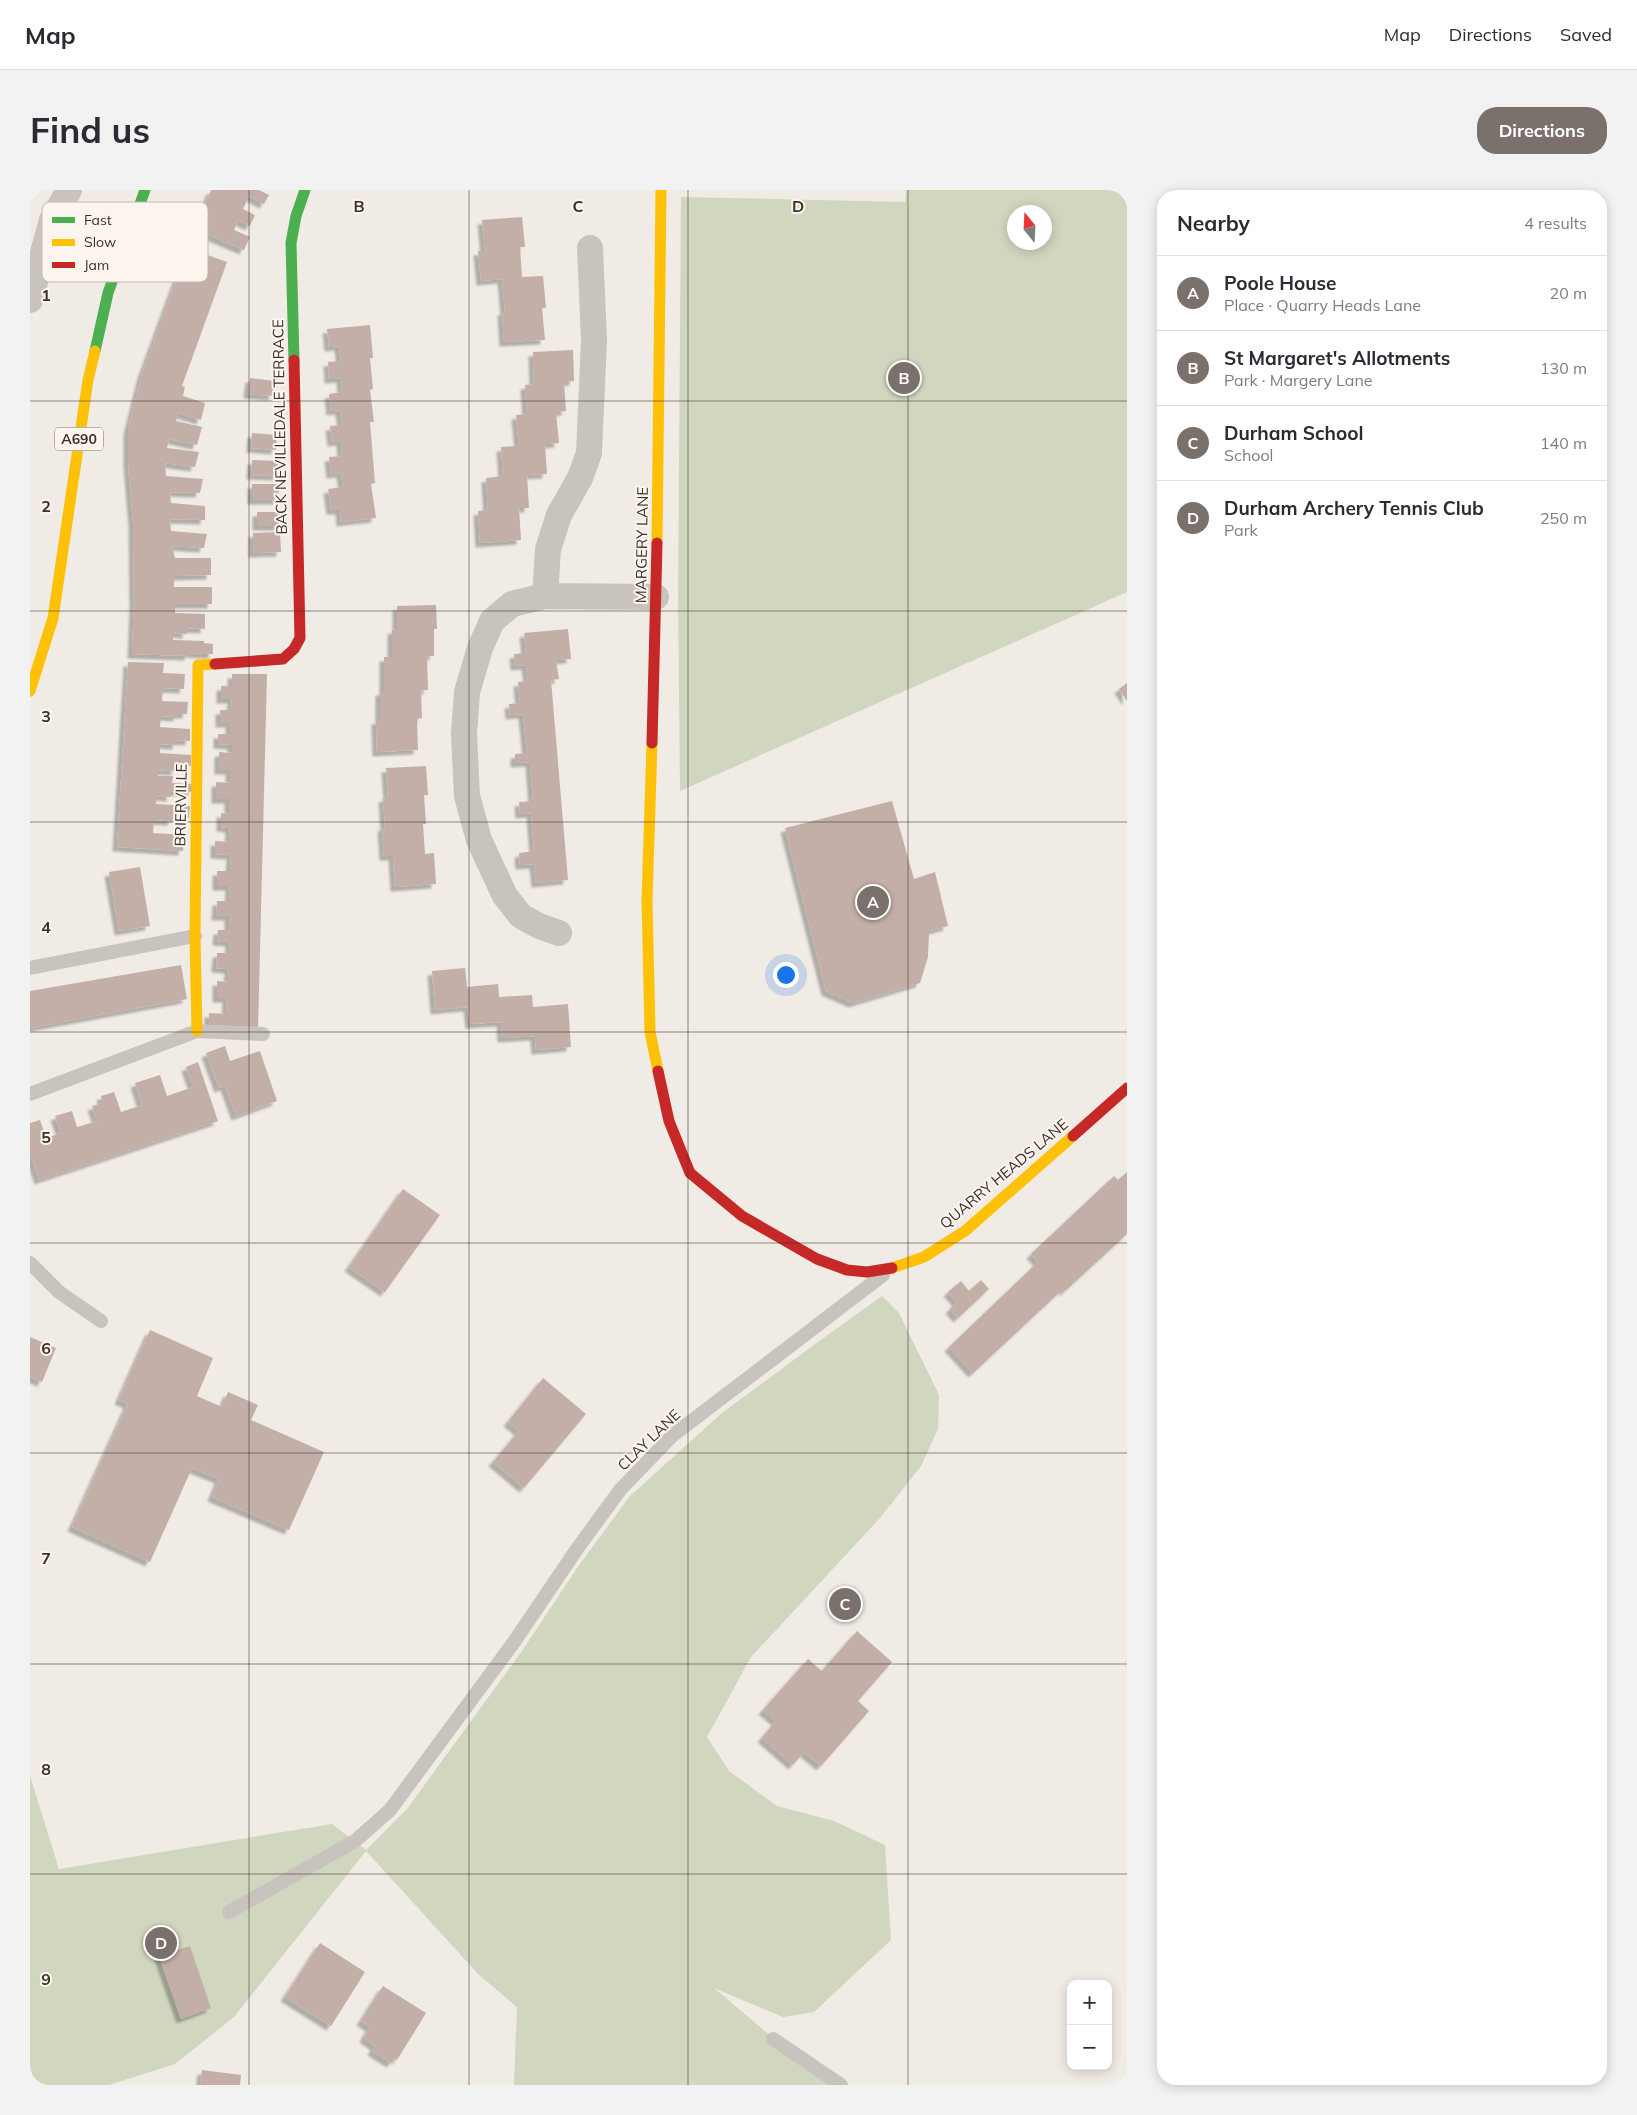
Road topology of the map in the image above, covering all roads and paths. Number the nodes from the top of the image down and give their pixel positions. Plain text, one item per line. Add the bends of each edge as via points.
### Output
1 (70, 190) edge
2 (146, 190) edge
3 (305, 190) edge
4 (661, 190) edge
5 (63, 202) edge
6 (142, 202) edge
7 (590, 248) dead end
8 (42, 256) edge
9 (112, 282) edge
10 (30, 300) edge
11 (545, 596) junction
12 (656, 598) junction
13 (283, 659) joint
14 (30, 692) edge
15 (647, 900) joint
16 (559, 932) dead end
17 (195, 936) junction
18 (30, 968) edge
19 (197, 1031) junction
20 (262, 1034) dead end
21 (1127, 1088) edge
22 (30, 1094) edge
23 (30, 1263) edge
24 (892, 1268) junction
25 (101, 1321) dead end
26 (229, 1912) dead end
27 (772, 2039) dead end
28 (841, 2085) edge

1 - 5 street
2 - 6 main road, A690
3 - 13 main road, BACK NEVILLEDALE TERRACE via 291,244 300,638
4 - 12 main road, MARGERY LANE
7 - 11 street via 594,340 589,453 580,478 559,515 548,549
8 - 10 street
9 - 14 main road, A690 via 88,380 53,618
11 - 12 street
11 - 16 street via 512,604 492,621 467,692 464,734 467,796 479,840 493,874 521,916
12 - 15 main road, MARGERY LANE
13 - 17 main road, BRIERVILLE via 198,665
15 - 24 main road, QUARRY HEADS LANE via 650,1032 668,1121 690,1173 742,1216 817,1259 867,1272
17 - 18 lane
17 - 19 main road, BRIERVILLE
19 - 20 lane
19 - 22 lane
21 - 24 main road, QUARRY HEADS LANE via 965,1231 924,1256
23 - 25 lane via 59,1292
24 - 26 lane, CLAY LANE via 672,1436 620,1490 514,1642 390,1810 354,1841
27 - 28 lane

